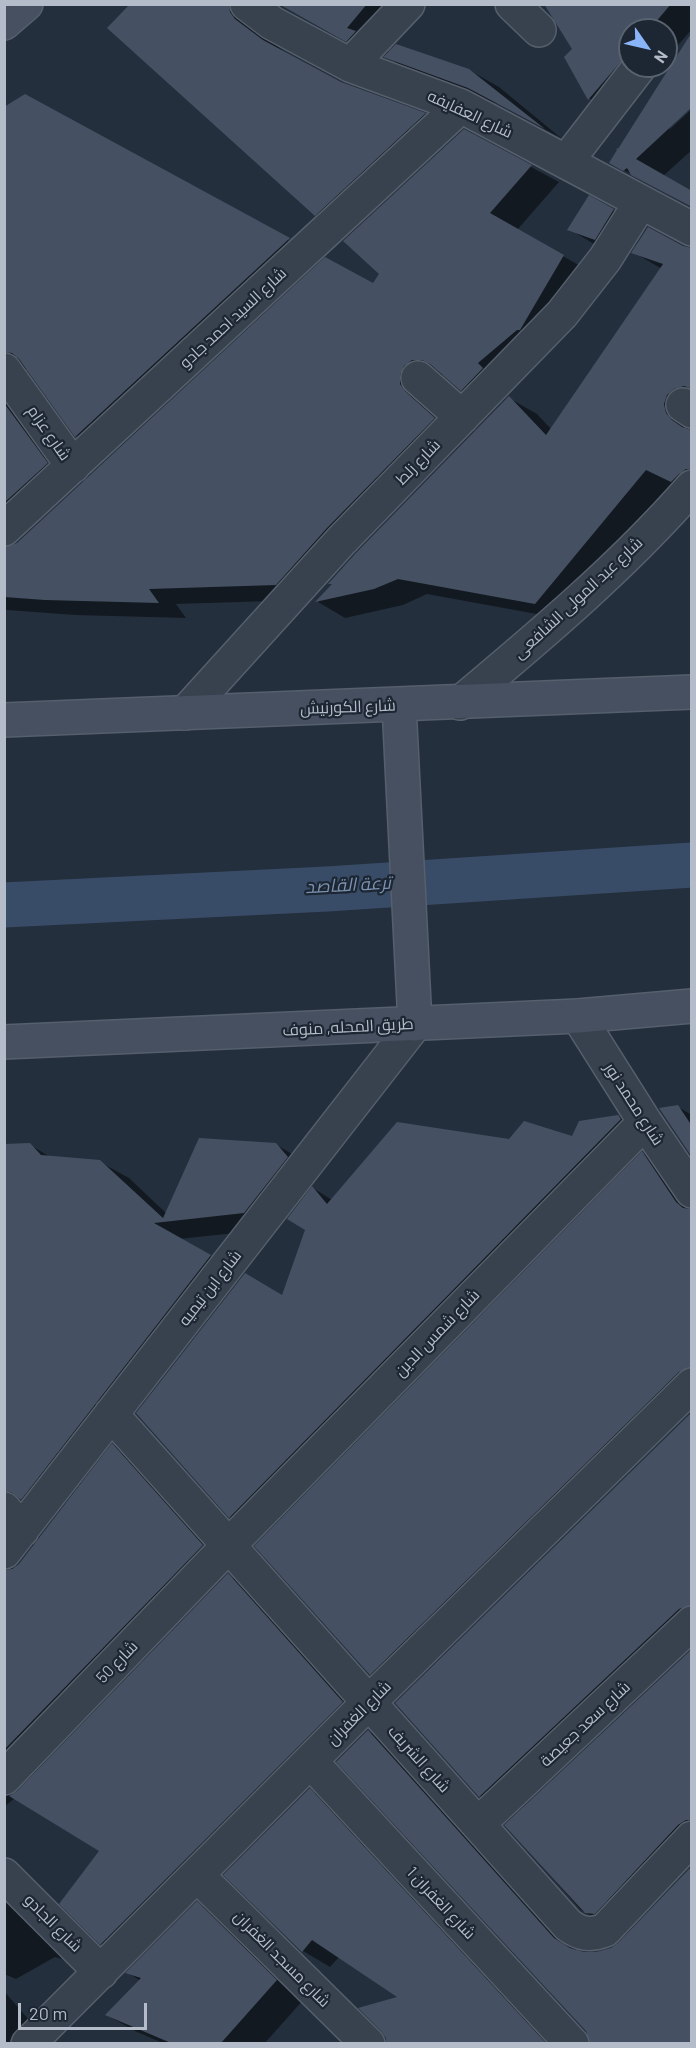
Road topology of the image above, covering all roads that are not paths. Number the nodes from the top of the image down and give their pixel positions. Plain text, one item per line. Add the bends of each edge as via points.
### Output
1 (26, 4) edge
2 (247, 4) edge
3 (408, 4) edge
4 (512, 4) edge
5 (4, 23) edge
6 (539, 30) dead end
7 (350, 65) junction
8 (631, 78) edge
9 (461, 106) junction
10 (566, 162) junction
11 (641, 202) junction
12 (692, 230) edge
13 (4, 369) edge
14 (418, 378) dead end
15 (462, 417) junction
16 (73, 466) junction
17 (688, 499) edge
18 (4, 529) edge
19 (692, 692) edge
20 (460, 703) junction
21 (399, 705) junction
22 (185, 713) junction
23 (8, 716) edge
24 (692, 1006) edge
25 (579, 1016) junction
26 (416, 1024) junction
27 (4, 1042) edge
28 (645, 1122) junction
29 (692, 1191) edge
30 (692, 1385) edge
31 (111, 1414) junction
32 (10, 1530) edge
33 (229, 1545) junction
34 (692, 1623) edge
35 (369, 1702) junction
36 (311, 1762) junction
37 (4, 1778) edge
38 (478, 1824) junction
39 (692, 1838) edge
40 (4, 1875) edge
41 (197, 1875) junction
42 (101, 1972) junction
43 (28, 2043) edge
44 (368, 2043) edge
45 (572, 2043) edge

1 - 5 main road
2 - 7 street, شارع العفايفه via 272,23
3 - 7 street
4 - 6 street
7 - 9 street, شارع العفايفه
8 - 10 street
9 - 10 street, شارع العفايفه
9 - 16 street, شارع السيد احمد جادو
10 - 11 street, شارع العفايفه
11 - 12 street, شارع العفايفه
11 - 15 street, شارع زلط via 605,259 562,314
13 - 16 street, شارع عزام
14 - 15 street
15 - 22 street, شارع زلط via 340,541
16 - 18 street, شارع السيد احمد جادو
17 - 20 street, شارع عبد المولى الشافعى
19 - 20 main road, شارع الكورنيش
20 - 21 main road, شارع الكورنيش
21 - 22 main road, شارع الكورنيش
21 - 26 main road
22 - 23 main road, شارع الكورنيش
24 - 25 main road, طريق المحله, منوف
25 - 26 main road, طريق المحله, منوف
25 - 28 street, شارع محمد نور
26 - 27 main road, طريق المحله, منوف
26 - 31 street, شارع ابن تيميه
28 - 29 street, شارع محمد نور
28 - 33 street, شارع شمس الدين
30 - 35 street, شارع الغفران
31 - 32 street, شارع ابن تيميه
31 - 33 street, شارع الشريف
33 - 35 street, شارع الشريف
33 - 37 street, شارع 50
34 - 38 street, شارع سعد جعيصة
35 - 36 street, شارع الغفران
35 - 38 street, شارع الشريف
36 - 41 street, شارع الغفران
36 - 45 street, شارع الغفران 1
38 - 39 street, شارع الشريف via 568,1925 585,1934 605,1930
40 - 42 street, شارع الجادو
41 - 42 street, شارع الغفران
41 - 44 street, شارع مسجد الغفران
42 - 43 street, شارع الغفران

